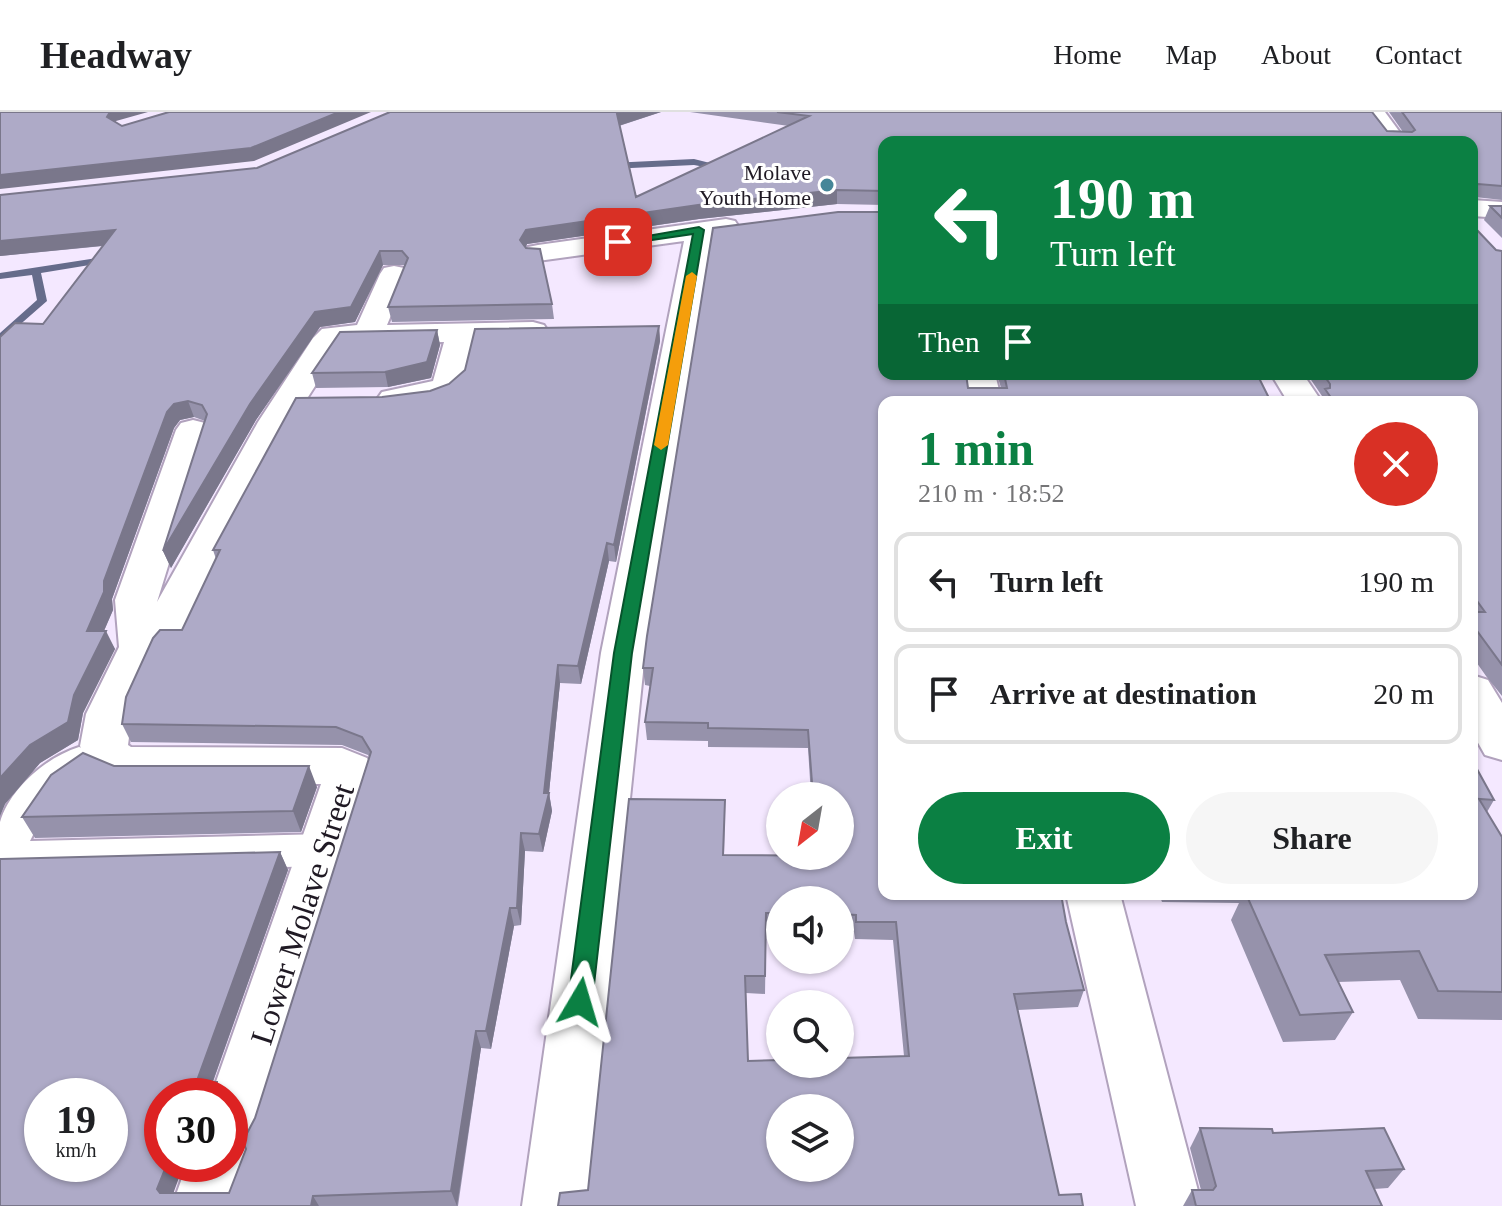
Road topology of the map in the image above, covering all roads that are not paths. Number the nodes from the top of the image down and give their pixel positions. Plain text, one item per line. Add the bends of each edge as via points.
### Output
1 (1374, 112) edge
2 (1392, 136) edge
3 (1478, 208) edge
4 (1502, 210) edge
5 (745, 225) edge
6 (699, 230) junction
7 (538, 253) edge
8 (394, 274) dead end
9 (557, 330) edge
10 (462, 331) junction
11 (369, 333) junction
12 (365, 399) edge
13 (193, 430) dead end
14 (141, 647) junction
15 (1478, 701) edge
16 (1502, 743) edge
17 (114, 755) junction
18 (325, 850) junction
19 (1, 860) edge
20 (1094, 900) edge
21 (248, 1080) edge
22 (214, 1182) edge
23 (205, 1206) edge
24 (555, 1206) edge
25 (1169, 1206) edge

1 - 2 street
3 - 4 street
5 - 6 street
6 - 7 street
6 - 24 street via 667,329
8 - 11 street
9 - 10 street
10 - 11 street
10 - 12 street via 448,386 410,399
11 - 14 street via 333,335 324,345 306,400 275,422 164,626
13 - 14 street via 136,600
14 - 17 street via 109,714
15 - 16 street
17 - 18 street, Lower Molave Street via 342,766 350,771
17 - 19 street via 61,772 33,796
18 - 19 street
18 - 21 street, Lower Molave Street
20 - 25 street
22 - 23 street

